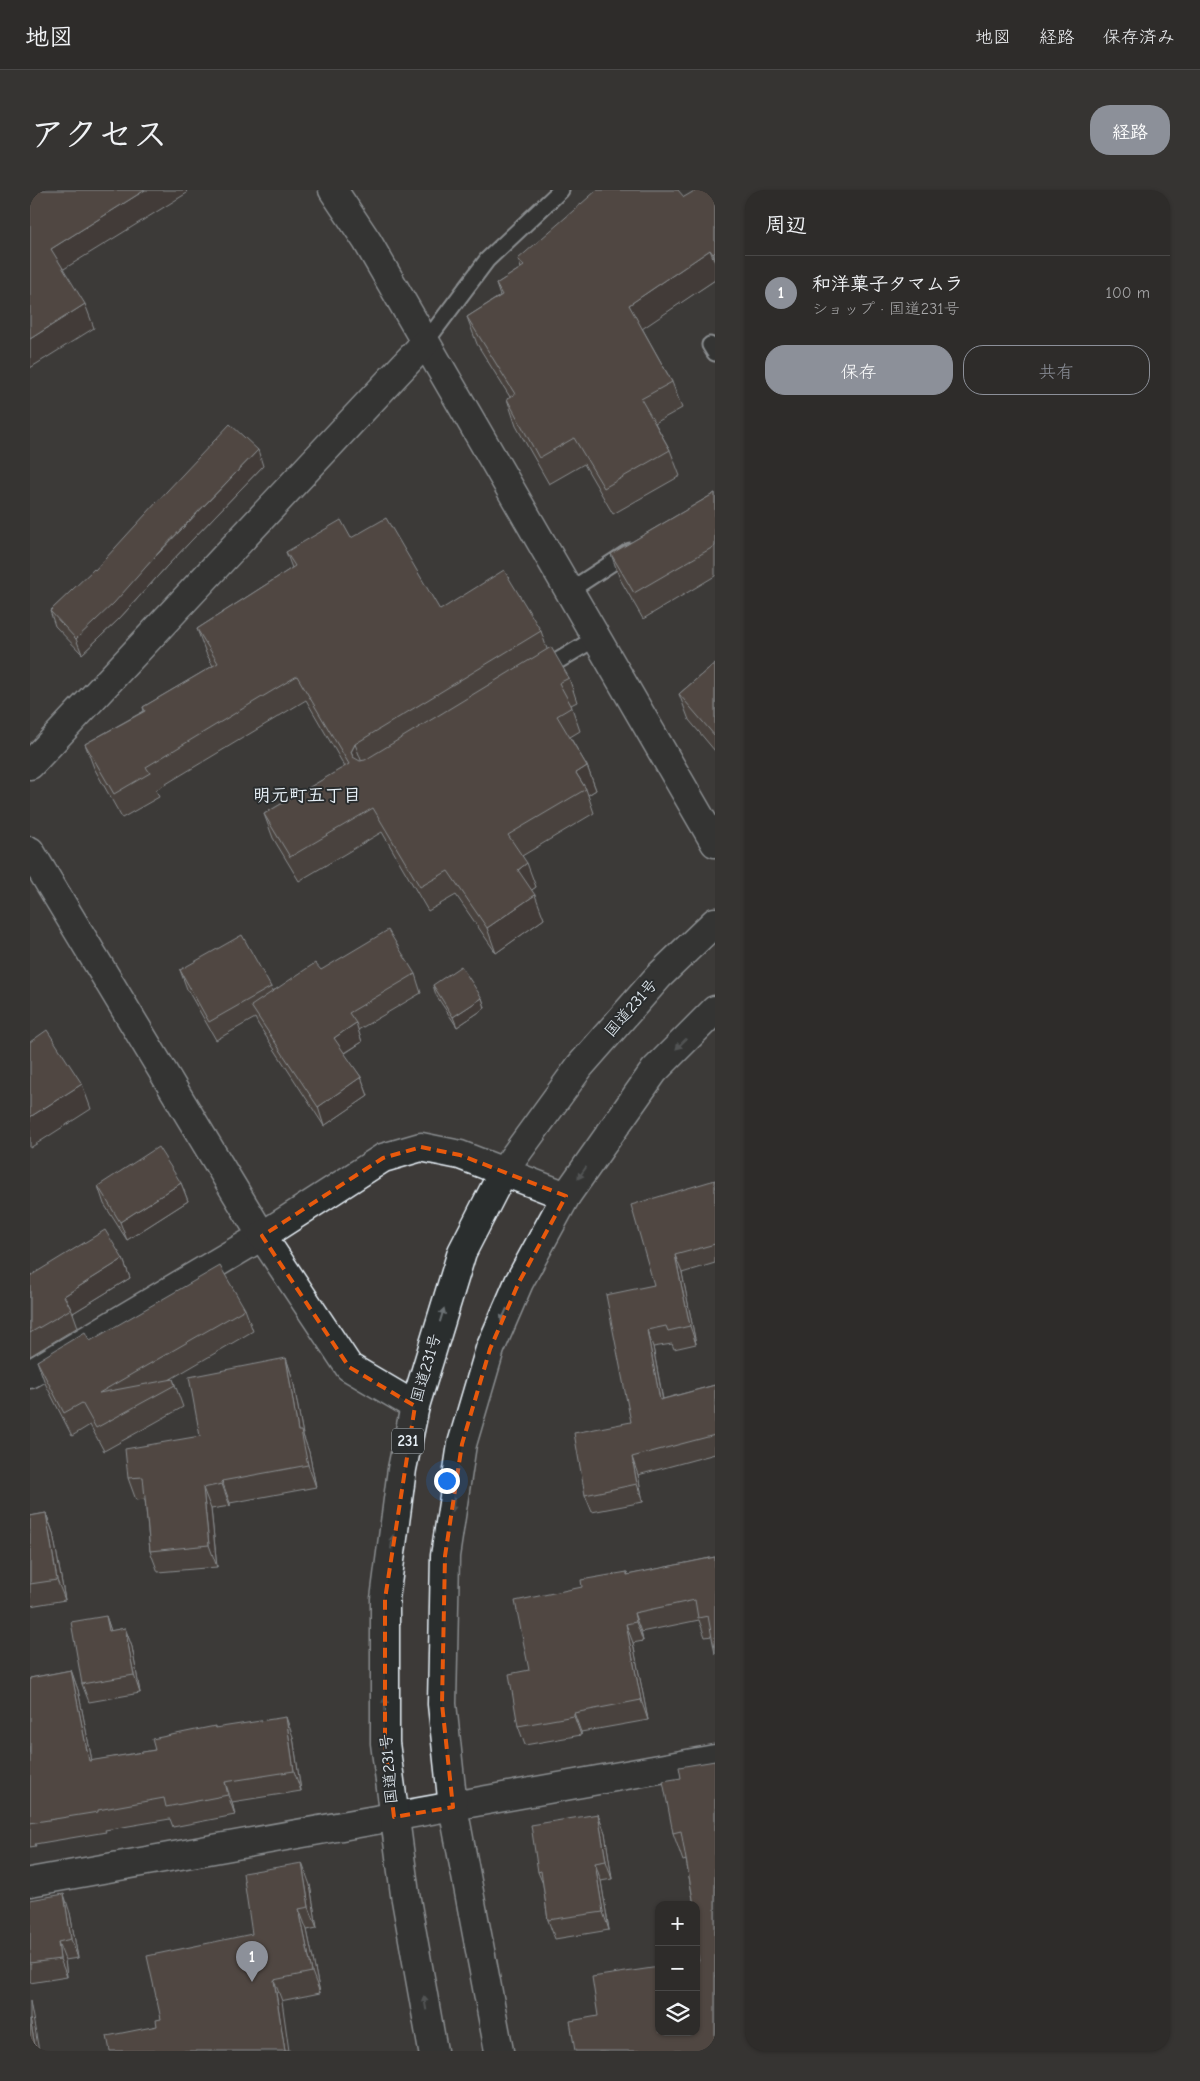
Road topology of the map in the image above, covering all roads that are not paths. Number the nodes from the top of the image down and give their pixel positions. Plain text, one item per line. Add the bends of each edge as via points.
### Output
1 (333, 190) edge
2 (561, 190) edge
3 (425, 343) junction
4 (642, 543) edge
5 (569, 591) junction
6 (596, 638) junction
7 (529, 679) edge
8 (30, 765) edge
9 (715, 844) edge
10 (30, 851) edge
11 (715, 922) edge
12 (715, 1010) edge
13 (503, 1172) junction
14 (566, 1196) junction
15 (262, 1236) junction
16 (30, 1374) edge
17 (415, 1406) junction
18 (715, 1759) edge
19 (453, 1806) junction
20 (394, 1817) junction
21 (30, 1882) edge
22 (433, 2051) edge
23 (499, 2051) edge

1 - 3 main road
2 - 3 lane via 487,260
3 - 5 main road
3 - 8 main road
4 - 5 lane
5 - 6 main road
6 - 7 lane
6 - 9 main road
10 - 15 main road
11 - 13 main road, 国道231号 / 231 via 659,976 580,1066
12 -> 14 main road via 654,1071
13 - 14 main road
13 - 15 main road via 460,1155 421,1147 383,1158
17 -> 13 main road, 国道231号 / 231 via 462,1252
14 -> 19 main road via 519,1282 490,1349 462,1444 446,1556 442,1704
15 - 16 main road
15 - 17 main road via 349,1367
20 -> 17 main road, 国道231号 / 231 via 385,1743 385,1599 402,1469
18 - 19 main road
19 - 20 main road
19 - 23 main road
20 - 21 main road
22 -> 20 main road, 国道231号 / 231

